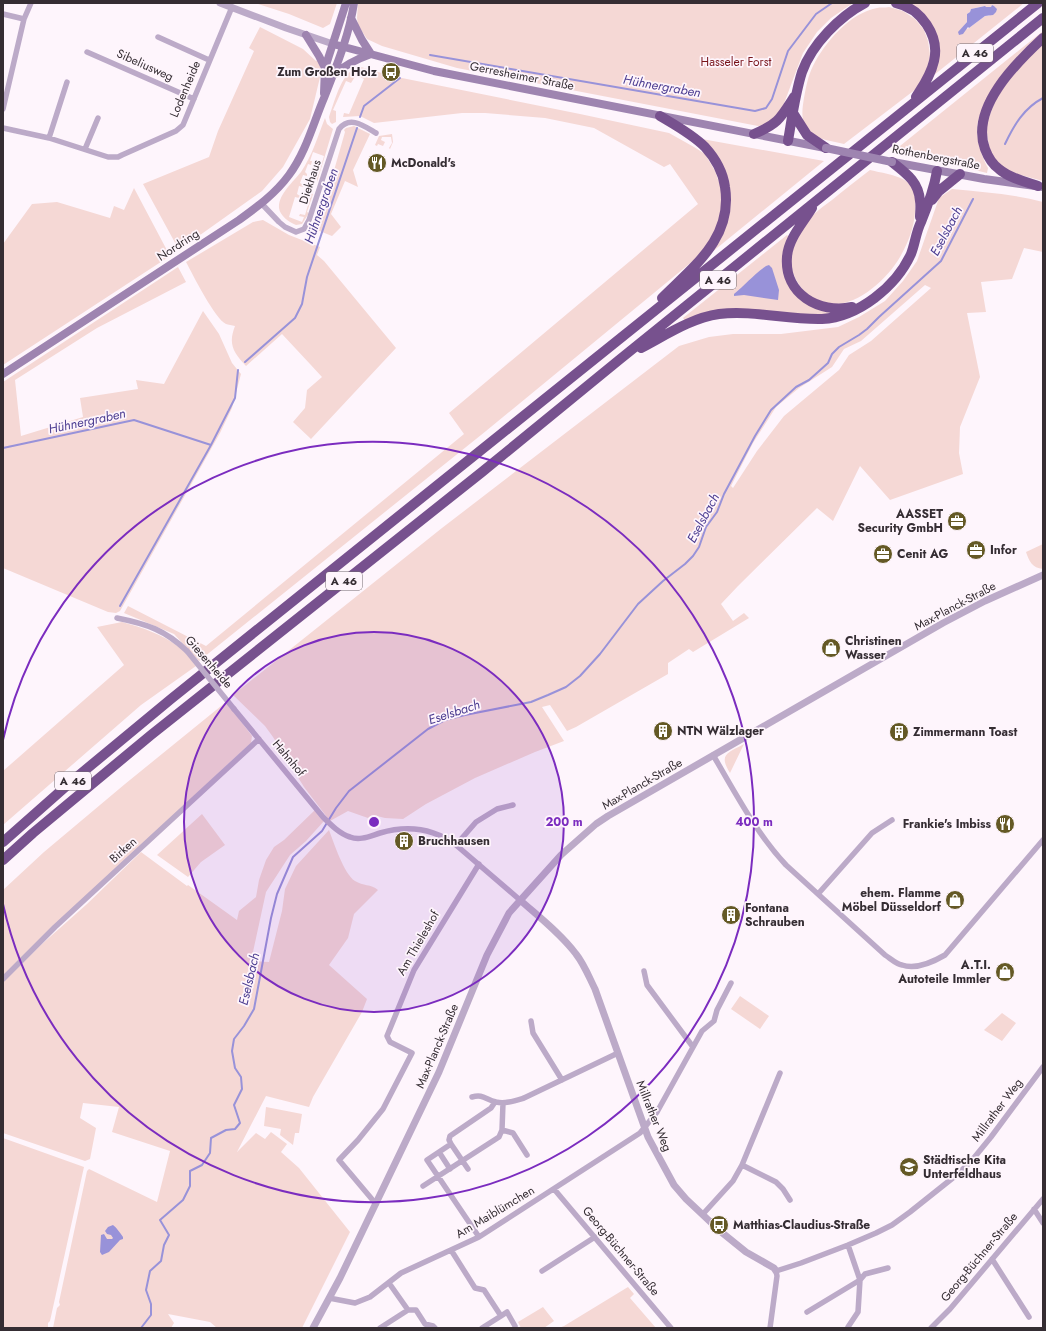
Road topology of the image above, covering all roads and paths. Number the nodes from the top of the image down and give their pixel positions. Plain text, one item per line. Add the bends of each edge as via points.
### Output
1 (31, 3) edge
2 (220, 3) edge
3 (346, 3) edge
4 (354, 3) edge
5 (874, 3) edge
6 (896, 3) edge
7 (1038, 3) edge
8 (863, 4) edge
9 (232, 7) junction
10 (3, 14) edge
11 (351, 18) junction
12 (1043, 18) edge
13 (24, 19) junction
14 (306, 35) junction
15 (158, 37) dead end
16 (1043, 38) edge
17 (333, 44) junction
18 (344, 47) junction
19 (87, 52) dead end
20 (371, 54) junction
21 (209, 60) junction
22 (325, 68) junction
23 (334, 76) junction
24 (67, 82) dead end
25 (797, 92) junction
26 (194, 99) junction
27 (323, 99) junction
28 (912, 104) junction
29 (3, 109) edge
30 (793, 113) junction
31 (660, 116) junction
32 (98, 118) dead end
33 (3, 128) edge
34 (376, 133) dead end
35 (754, 134) junction
36 (49, 138) junction
37 (788, 141) junction
38 (826, 148) junction
39 (85, 149) junction
40 (892, 162) junction
41 (937, 170) junction
42 (960, 174) junction
43 (1041, 187) edge
44 (818, 200) junction
45 (261, 203) junction
46 (926, 209) junction
47 (920, 223) junction
48 (866, 303) junction
49 (625, 334) junction
50 (618, 360) junction
51 (3, 374) edge
52 (1043, 575) edge
53 (118, 618) dead end
54 (234, 709) joint
55 (258, 739) junction
56 (713, 755) junction
57 (513, 805) dead end
58 (892, 820) dead end
59 (1043, 840) edge
60 (3, 842) edge
61 (456, 845) junction
62 (18, 846) junction
63 (3, 860) edge
64 (479, 864) junction
65 (3, 865) edge
66 (818, 894) junction
67 (520, 900) junction
68 (644, 971) dead end
69 (3, 979) edge
70 (731, 983) dead end
71 (531, 1021) dead end
72 (693, 1047) junction
73 (618, 1053) junction
74 (1043, 1067) edge
75 (780, 1073) dead end
76 (562, 1080) junction
77 (472, 1096) dead end
78 (495, 1102) junction
79 (503, 1103) junction
80 (644, 1128) junction
81 (502, 1130) junction
82 (451, 1144) junction
83 (439, 1152) junction
84 (527, 1155) dead end
85 (462, 1161) junction
86 (742, 1165) junction
87 (450, 1169) junction
88 (468, 1169) dead end
89 (438, 1177) junction
90 (423, 1186) dead end
91 (554, 1188) junction
92 (1043, 1199) edge
93 (790, 1200) dead end
94 (376, 1204) junction
95 (1034, 1209) junction
96 (703, 1214) junction
97 (1043, 1223) edge
98 (479, 1237) junction
99 (594, 1237) junction
100 (848, 1245) junction
101 (451, 1250) junction
102 (992, 1259) junction
103 (888, 1268) dead end
104 (542, 1271) dead end
105 (776, 1271) junction
106 (860, 1280) junction
107 (389, 1283) junction
108 (329, 1298) junction
109 (408, 1310) junction
110 (807, 1312) dead end
111 (501, 1316) junction
112 (1029, 1317) dead end
113 (515, 1326) dead end
114 (848, 1327) dead end
115 (313, 1328) edge
116 (380, 1328) edge
117 (435, 1328) edge
118 (482, 1328) edge
119 (671, 1328) edge
120 (770, 1328) edge
121 (931, 1328) edge

1 - 13 street
2 - 9 street, Gerresheimer Straße
3 - 17 main road, Nordring
4 - 11 main road, Nordring
5 - 8 highway
6 - 28 highway via 912,9 927,24 935,48 931,72
7 - 28 highway, A 46
8 - 25 highway via 841,19 818,44 802,71
9 - 14 street, Gerresheimer Straße
9 - 21 street, Lodenheide
10 - 13 street
11 - 18 main road, Nordring
11 - 20 main road
12 - 44 highway, A 46
13 - 29 street
14 - 17 street, Gerresheimer Straße
14 - 22 main road
15 - 21 street
16 - 43 highway via 1016,65 1000,87 985,116 982,134 986,152 997,168 1010,176
17 - 18 main road, Gerresheimer Straße
17 - 22 main road, Nordring
18 - 20 main road, Gerresheimer Straße
18 - 23 main road, Nordring
19 - 26 street, Sibeliusweg
20 - 23 main road via 347,64
20 - 31 main road, Gerresheimer Straße via 461,76
21 - 26 street, Lodenheide
22 - 27 main road, Nordring
23 - 27 main road, Nordring
24 - 36 street
25 - 30 highway
25 - 35 highway via 778,121
26 - 39 street, Lodenheide via 183,125 176,131 118,157 108,157
27 - 45 main road, Nordring via 305,147 294,167
28 - 49 highway, A 46
30 - 37 highway
30 - 38 highway via 807,135
31 - 35 main road, Gerresheimer Straße
31 - 49 highway via 695,139 710,154 721,172 726,208 716,239 708,250
32 - 39 street
33 - 36 street, Lodenheide
34 - 45 street, Diekhaus via 359,123 352,122 339,128 309,220 301,232 285,227
35 - 37 main road, Gerresheimer Straße
36 - 39 street, Lodenheide
37 - 38 main road, Gerresheimer Straße
38 - 40 main road, Rothenbergstraße, bridge
40 - 41 main road, Rothenbergstraße
40 - 47 highway via 910,176 917,186
41 - 42 main road, Rothenbergstraße
41 - 46 highway
42 - 43 main road, Rothenbergstraße
42 - 46 highway via 939,191
44 - 48 highway via 789,246 787,264 792,282 813,304 838,309
44 - 50 highway, A 46
45 - 51 main road, Nordring via 214,237
46 - 47 highway
47 - 48 highway via 911,254 901,272 878,296
48 - 50 highway via 833,318 717,314 678,328
49 - 60 highway, A 46 via 170,699
50 - 62 highway, A 46 via 482,472 151,735
52 - 56 street, Max-Planck-Straße via 947,621
53 - 54 street, Giesenheide, bridge via 153,627 167,634 187,651
54 - 55 street, Hahnhof
55 - 61 street, Hahnhof via 326,820 351,838 362,839 382,832 414,828 447,838
55 - 69 street, Birken via 55,927
56 - 66 street via 773,852
56 - 67 street, Max-Planck-Straße via 596,824 557,859
57 - 61 street via 497,809 476,822
58 - 66 street via 872,834
59 - 66 street via 945,955 924,965 902,965 885,955
61 - 64 street, Hahnhof
62 - 63 highway, A 46
62 - 65 highway
64 - 67 street, Hahnhof
64 - 94 street, Am Thieleshof via 414,970 387,1036 390,1042 412,1053 383,1109 339,1160
67 - 73 street, Millrather Weg via 577,955 595,989
67 - 94 street, Max-Planck-Straße via 509,913 487,955 440,1072
68 - 72 street via 647,985
70 - 72 street, Am Maiblümchen via 714,1021 702,1031
71 - 76 street via 533,1033
72 - 80 street, Am Maiblümchen via 657,1112
73 - 76 street
73 - 80 street, Millrather Weg
74 - 100 street, Millrather Weg via 991,1137 959,1173 892,1225
75 - 86 street
76 - 79 street via 514,1102
77 - 78 street via 479,1095
78 - 79 street
78 - 82 street via 491,1108 450,1136
79 - 81 street
80 - 91 street, Am Maiblümchen
80 - 96 street, Millrather Weg via 674,1185
81 - 84 street via 513,1132
81 - 85 street via 499,1137
82 - 83 street
82 - 85 street
83 - 87 street
83 - 89 street via 427,1160
85 - 87 street
85 - 88 street
86 - 93 street via 776,1182 784,1189
86 - 96 street via 734,1181
87 - 89 street
89 - 90 street
89 - 98 street
91 - 98 street, Am Maiblümchen
91 - 99 street, Georg-Büchner-Straße
92 - 95 street, Georg-Büchner-Straße
94 - 108 street, Max-Planck-Straße
95 - 97 street
95 - 102 street, Georg-Büchner-Straße
96 - 105 street, Millrather Weg via 746,1252
98 - 101 street, Am Maiblümchen
99 - 104 street
99 - 119 street, Georg-Büchner-Straße
100 - 105 street, Millrather Weg
100 - 106 street
101 - 107 street, Am Maiblümchen via 401,1273
101 - 111 street via 475,1288 484,1290
102 - 112 street
102 - 121 street, Georg-Büchner-Straße
103 - 106 street via 865,1274
105 - 120 street
106 - 110 street
106 - 114 street via 858,1312
107 - 108 street, Am Maiblümchen via 370,1297 355,1303
107 - 109 street
108 - 115 street, Max-Planck-Straße
109 - 116 street
109 - 117 street via 416,1310 425,1324
111 - 113 street via 507,1312
111 - 118 street

